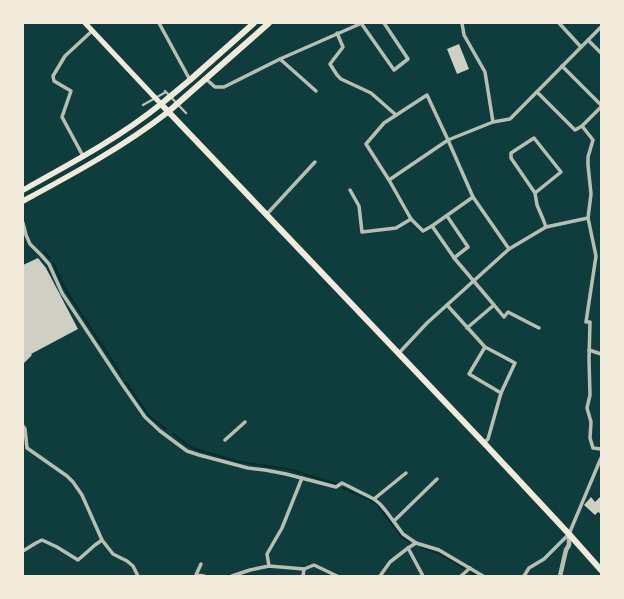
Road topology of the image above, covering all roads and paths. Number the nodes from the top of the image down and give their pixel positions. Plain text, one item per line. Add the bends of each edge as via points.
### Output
1 (85, 23) edge
2 (159, 23) edge
3 (254, 23) edge
4 (269, 23) edge
5 (361, 23) edge
6 (384, 23) edge
7 (462, 23) edge
8 (559, 23) edge
9 (601, 27) edge
10 (92, 31) junction
11 (337, 33) junction
12 (588, 40) junction
13 (581, 47) junction
14 (601, 53) edge
15 (280, 59) junction
16 (562, 66) junction
17 (206, 79) junction
18 (190, 80) junction
19 (316, 91) dead end
20 (536, 92) junction
21 (161, 104) junction
22 (143, 105) dead end
23 (601, 106) edge
24 (168, 112) junction
25 (186, 113) dead end
26 (396, 115) junction
27 (493, 122) junction
28 (582, 126) junction
29 (448, 140) junction
30 (83, 156) junction
31 (316, 162) dead end
32 (389, 180) junction
33 (23, 190) edge
34 (350, 190) dead end
35 (535, 193) junction
36 (473, 197) junction
37 (23, 201) edge
38 (266, 215) junction
39 (447, 216) junction
40 (588, 218) junction
41 (411, 219) junction
42 (23, 223) edge
43 (432, 226) junction
44 (546, 227) junction
45 (509, 249) junction
46 (454, 258) junction
47 (474, 281) junction
48 (447, 305) junction
49 (494, 305) junction
50 (467, 328) junction
51 (539, 328) dead end
52 (485, 347) junction
53 (589, 350) junction
54 (398, 354) junction
55 (601, 354) edge
56 (502, 393) junction
57 (245, 422) dead end
58 (23, 426) edge
59 (225, 440) dead end
60 (484, 443) junction
61 (601, 449) edge
62 (601, 458) edge
63 (406, 473) dead end
64 (595, 473) junction
65 (601, 475) edge
66 (302, 478) junction
67 (437, 479) dead end
68 (374, 499) junction
69 (394, 521) junction
70 (569, 534) junction
71 (102, 540) junction
72 (416, 543) junction
73 (408, 548) junction
74 (23, 551) edge
75 (201, 564) dead end
76 (269, 566) junction
77 (470, 568) junction
78 (304, 569) junction
79 (601, 570) edge
80 (138, 576) edge
81 (204, 576) edge
82 (232, 576) edge
83 (302, 576) edge
84 (337, 576) edge
85 (380, 576) edge
86 (423, 576) edge
87 (461, 576) edge
88 (483, 576) edge
89 (524, 576) edge
90 (560, 576) edge

1 - 10 main road
2 - 18 street
3 - 18 highway
4 - 17 highway
5 - 6 street via 394,70 408,59
5 - 11 street
7 - 27 street via 464,35 485,72
8 - 13 street
9 - 12 street
10 - 21 main road
10 - 30 street via 65,56 53,76 54,81 71,91 62,117
11 - 15 street
11 - 26 street via 343,47 330,64 336,75 340,80 371,93
12 - 13 street
12 - 14 street
13 - 16 street
15 - 17 street via 224,87 215,87
15 - 19 street
16 - 20 street
16 - 23 street
17 - 24 highway
18 - 21 highway
20 - 27 street via 510,119
20 - 28 street via 575,130
21 - 24 highway
21 - 30 main road
22 - 25 street via 165,91
23 - 28 street
24 - 37 main road via 113,150
24 - 38 highway
26 - 29 street via 426,95
26 - 32 street via 384,123 366,144
27 - 29 street
28 - 40 street via 594,140 588,157 591,194
29 - 32 street
29 - 36 street
30 - 33 main road
31 - 38 street
32 - 41 street
34 - 41 street via 359,206 362,232 396,228
35 - 35 street via 561,172 534,138 510,153
35 - 44 street
36 - 39 street
36 - 45 street
38 - 54 highway
39 - 43 street
39 - 46 street via 468,247
40 - 44 street
40 - 53 street via 596,256 586,322 590,322
41 - 43 street via 423,231
42 - 66 street via 30,244 49,264 62,293 145,417 160,431 187,451 248,468
43 - 46 street
44 - 45 street
45 - 47 street
46 - 47 street
47 - 48 street
47 - 49 street
48 - 50 street
48 - 54 street
49 - 50 street
49 - 51 street via 504,317 508,312
50 - 52 street
52 - 56 street via 515,363
52 - 56 street via 469,374
53 - 55 street
53 - 61 street via 590,395 587,408 591,422 590,438 593,448
54 - 60 highway
56 - 60 street via 488,439
57 - 59 street
58 - 71 street via 27,448 73,482 82,495
60 - 70 highway
62 - 64 street
63 - 68 street
64 - 65 street
64 - 70 street
66 - 68 street via 336,487 342,483
66 - 76 street via 282,528 267,554
67 - 69 street
68 - 69 street
69 - 72 street via 403,534
70 - 79 highway
70 - 89 street via 544,559 529,568
70 - 90 street via 569,545
71 - 74 street via 78,560 42,540
71 - 80 street via 113,554 133,566
72 - 73 street
72 - 77 street via 439,550
73 - 85 street via 390,562
73 - 86 street
75 - 81 street via 196,575
76 - 78 street
76 - 82 street
77 - 87 street
77 - 88 street
78 - 83 street
78 - 84 street via 314,565

